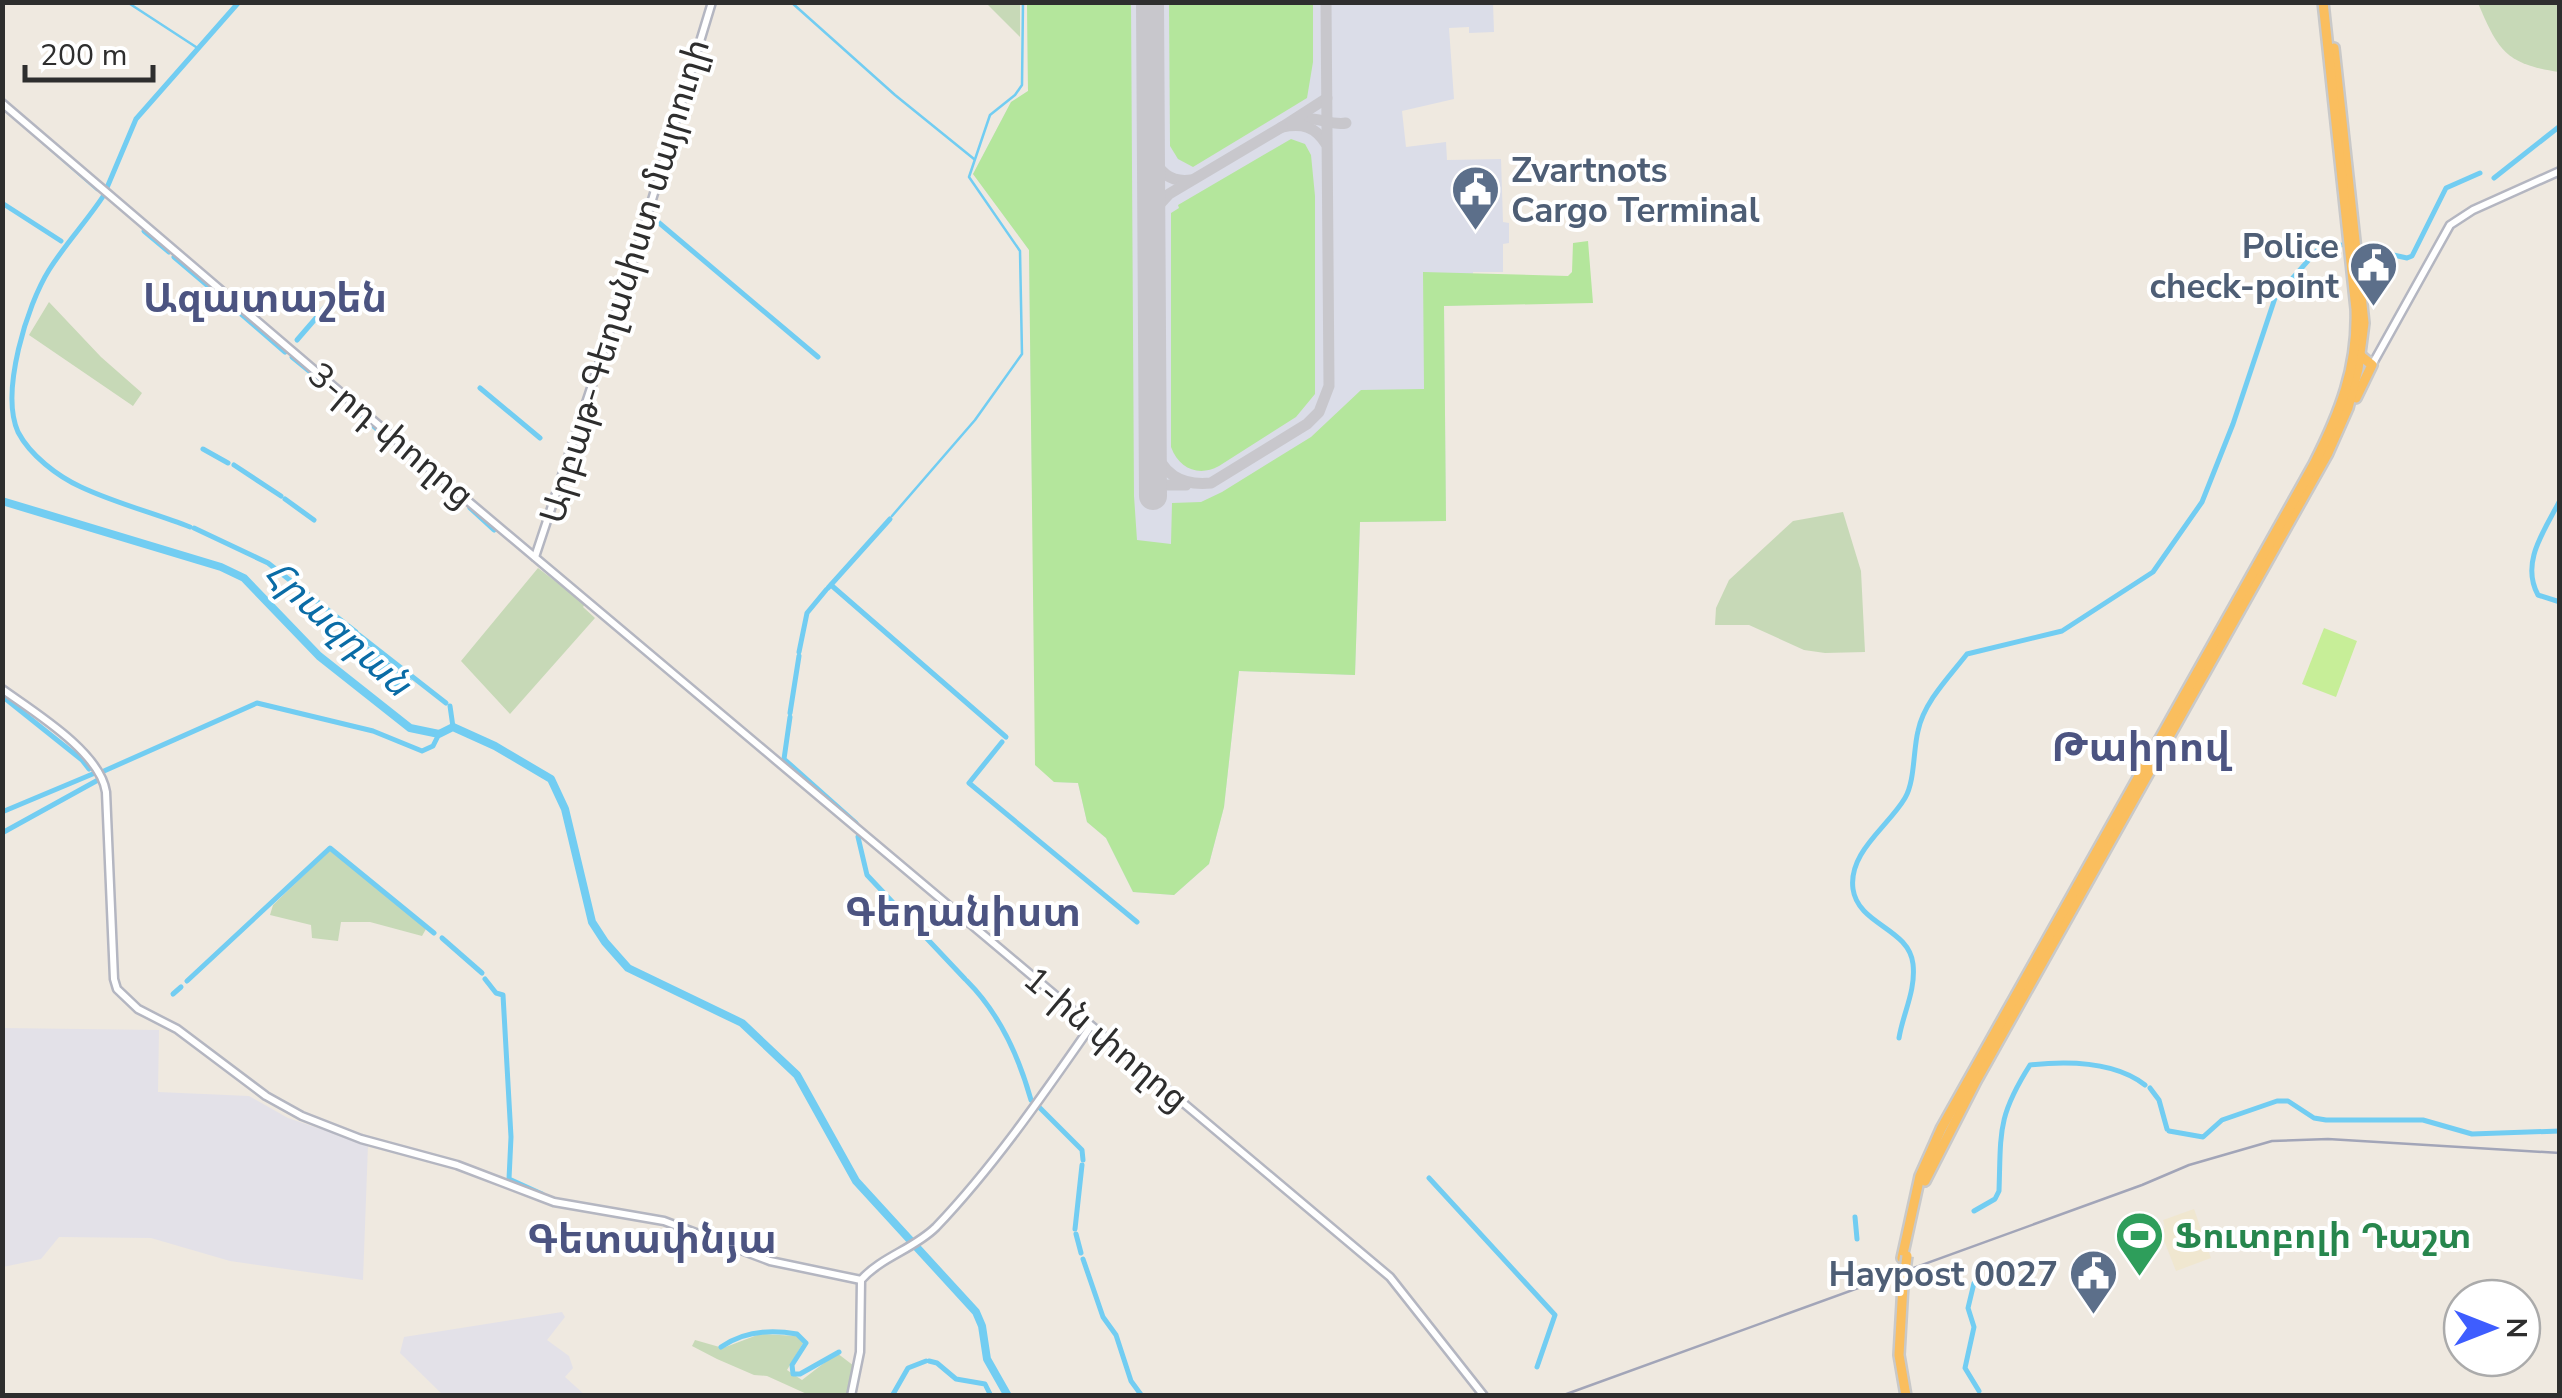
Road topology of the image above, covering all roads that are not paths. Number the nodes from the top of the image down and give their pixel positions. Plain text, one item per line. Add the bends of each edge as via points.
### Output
1 (712, 2) edge
2 (2326, 2) edge
3 (2, 102) edge
4 (2560, 171) edge
5 (2360, 329) junction
6 (2361, 356) junction
7 (2372, 365) junction
8 (2350, 392) junction
9 (2348, 408) junction
10 (538, 559) junction
11 (2, 689) edge
12 (1091, 1026) junction
13 (1904, 1257) junction
14 (861, 1280) junction
15 (851, 1396) edge
16 (1484, 1396) edge
17 (1903, 1396) edge

1 - 10 main road, Արբաթ-Գեղանիստ մայրուղի
2 - 5 highway
3 - 10 main road, 3-րդ փողոց
4 - 7 main road via 2450,226
5 - 6 highway
5 - 8 highway
6 - 7 highway
6 - 8 highway
7 - 9 highway
8 - 9 highway
8 - 13 highway via 1941,1129 1920,1176
9 - 13 highway via 1926,1178
10 - 12 main road, 1-ին փողոց
11 - 14 main road via 91,760 104,779 117,989 276,1103 361,1139 457,1165 554,1202 664,1221 770,1261
12 - 14 main road via 1044,1094 930,1231
12 - 16 main road, 1-ին փողոց via 1397,1284
13 - 17 highway, bridge via 1893,1336
14 - 15 main road via 860,1352

